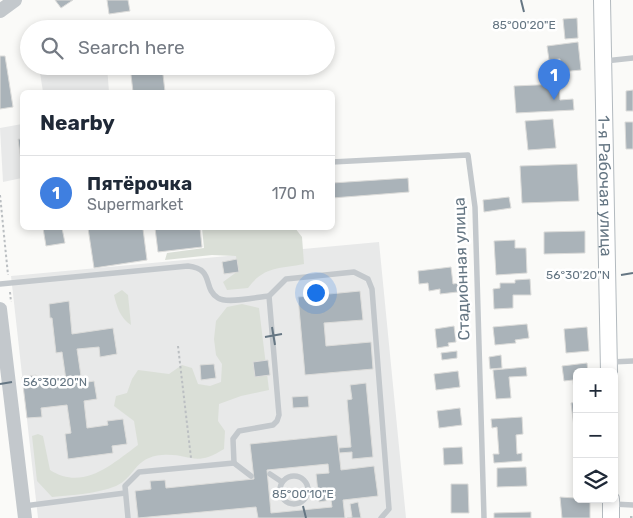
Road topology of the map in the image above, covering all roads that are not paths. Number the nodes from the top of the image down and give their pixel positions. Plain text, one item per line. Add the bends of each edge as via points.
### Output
1 (15, 0) edge
2 (602, 0) edge
3 (0, 11) edge
4 (633, 58) edge
5 (603, 62) junction
6 (335, 162) edge
7 (0, 284) edge
8 (269, 296) junction
9 (0, 309) edge
10 (633, 361) edge
11 (609, 367) edge
12 (234, 463) junction
13 (270, 474) dead end
14 (251, 476) dead end
15 (282, 482) junction
16 (125, 493) junction
17 (633, 505) edge
18 (611, 507) edge
19 (25, 512) edge
20 (128, 518) edge
21 (381, 518) edge
22 (484, 518) edge

1 - 3 street
2 - 5 main road, 1-я Рабочая улица
4 - 5 lane
5 - 11 main road, 1-я Рабочая улица
6 - 22 lane, Стадионная улица via 468,155 474,207
7 - 8 lane via 188,266 204,271 219,299
8 - 12 lane via 279,418 273,424 243,429 235,434
8 - 21 lane via 286,279 354,272 364,275 371,284 389,509
9 - 19 street
10 - 11 lane
12 - 14 lane
12 - 16 lane via 139,472 125,486
13 - 15 lane
15 - 15 lane via 280,491 287,502 296,504 308,496 308,486 299,476 290,476
16 - 19 lane
16 - 20 lane
17 - 18 lane

